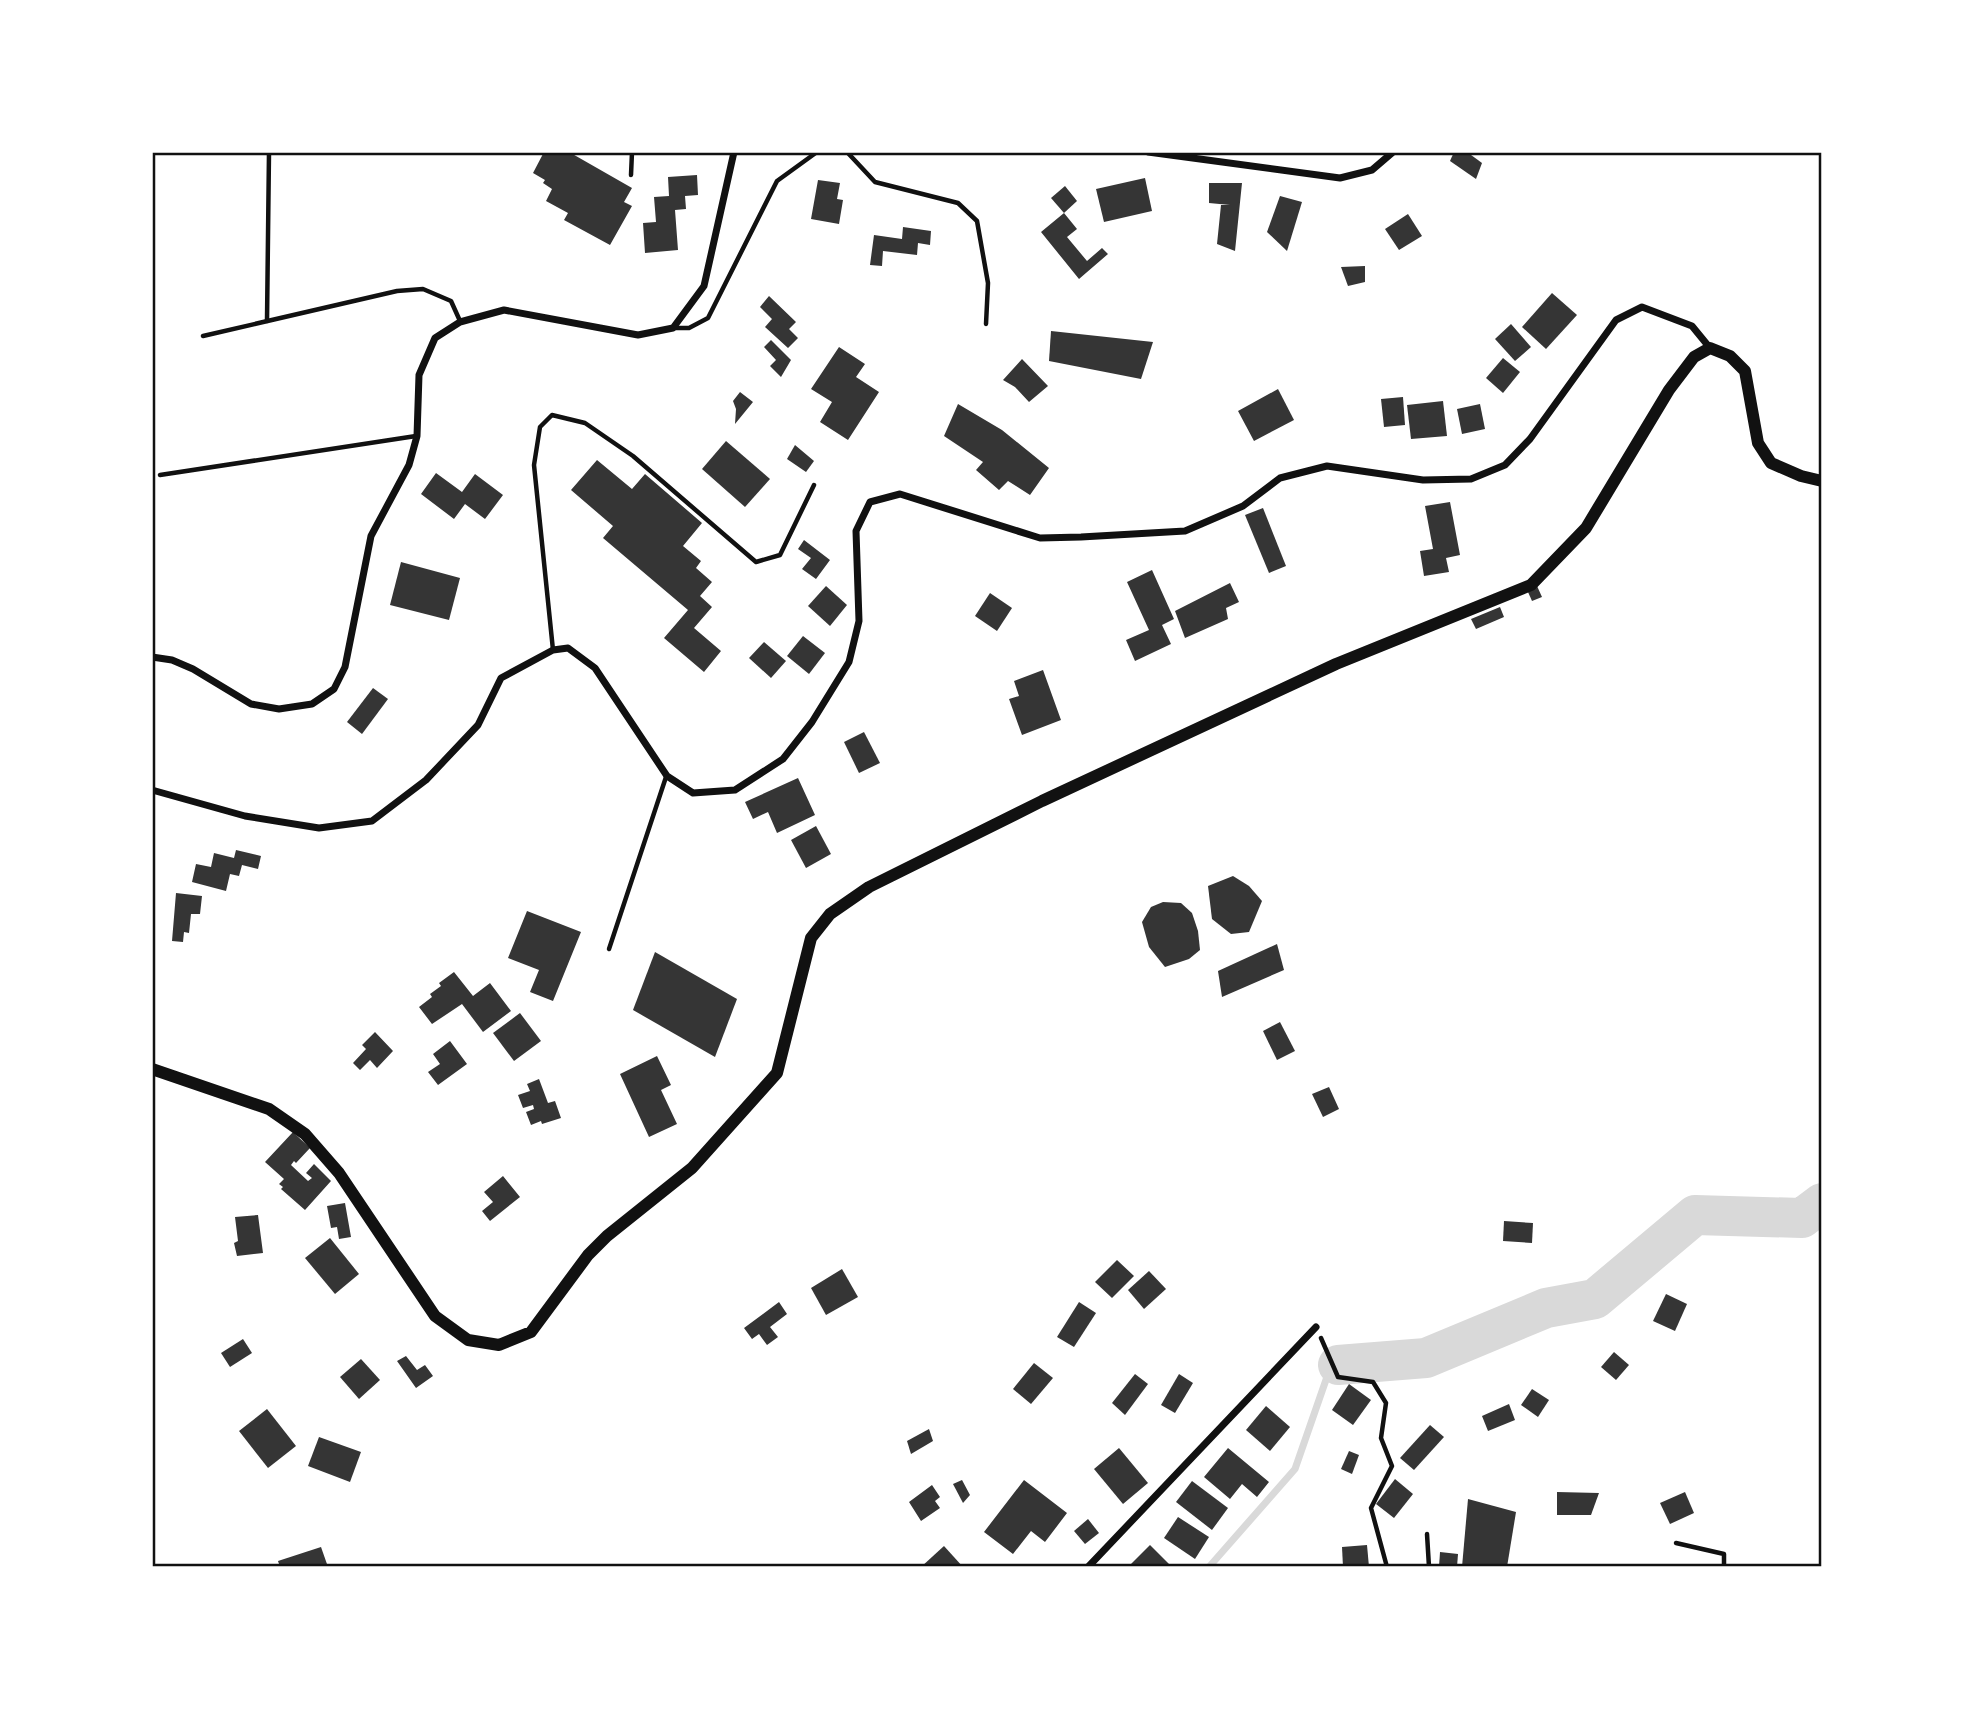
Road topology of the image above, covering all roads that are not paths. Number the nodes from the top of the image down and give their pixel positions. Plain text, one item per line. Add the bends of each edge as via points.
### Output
1 (269, 152) edge
2 (632, 152) edge
3 (734, 152) edge
4 (817, 152) edge
5 (847, 152) edge
6 (1148, 152) edge
7 (1393, 152) edge
8 (631, 174) dead end
9 (267, 321) junction
10 (460, 322) junction
11 (986, 324) dead end
12 (673, 328) junction
13 (203, 336) dead end
14 (1710, 348) junction
15 (417, 436) junction
16 (160, 475) dead end
17 (1822, 481) edge
18 (814, 485) dead end
19 (554, 650) junction
20 (152, 657) edge
21 (667, 776) junction
22 (152, 790) edge
23 (609, 949) dead end
24 (152, 1069) edge
25 (1316, 1327) road end
26 (1088, 1567) edge

1 - 9 lane
2 - 8 lane
3 - 12 street via 704,286
4 - 12 lane via 777,181 708,318 689,328
5 - 11 lane via 875,182 958,203 976,221 988,283
6 - 7 street via 1340,178 1372,170
9 - 10 lane via 423,289 451,301
9 - 13 lane
10 - 12 street via 504,310 638,335
10 - 15 street via 435,338 419,375
14 - 17 street via 1730,356 1745,371 1758,443 1771,463
14 - 21 street via 1692,326 1642,307 1616,320 1530,439 1505,466 1471,479 1423,480 1327,466 1280,478 1243,506 1185,531 1081,537 1040,538 900,494 870,502 856,531 859,621 849,662 812,722 783,759 735,790 693,793
14 - 24 street via 1693,357 1669,390 1586,528 1531,585 1336,664 1042,801 869,887 830,914 811,938 776,1073 692,1168 588,1255 531,1332 499,1345 468,1340 435,1316 339,1173 305,1134 270,1109
15 - 16 lane
15 - 20 street via 409,466 370,536 345,667 334,689 312,704 279,709 251,704 193,668
18 - 19 lane via 780,555 756,562 634,456 585,423 552,415 540,427 534,464
19 - 21 street via 568,648 596,668
19 - 22 street via 501,678 478,724 426,780 372,821 318,828 245,816
21 - 23 lane
25 - 26 street

